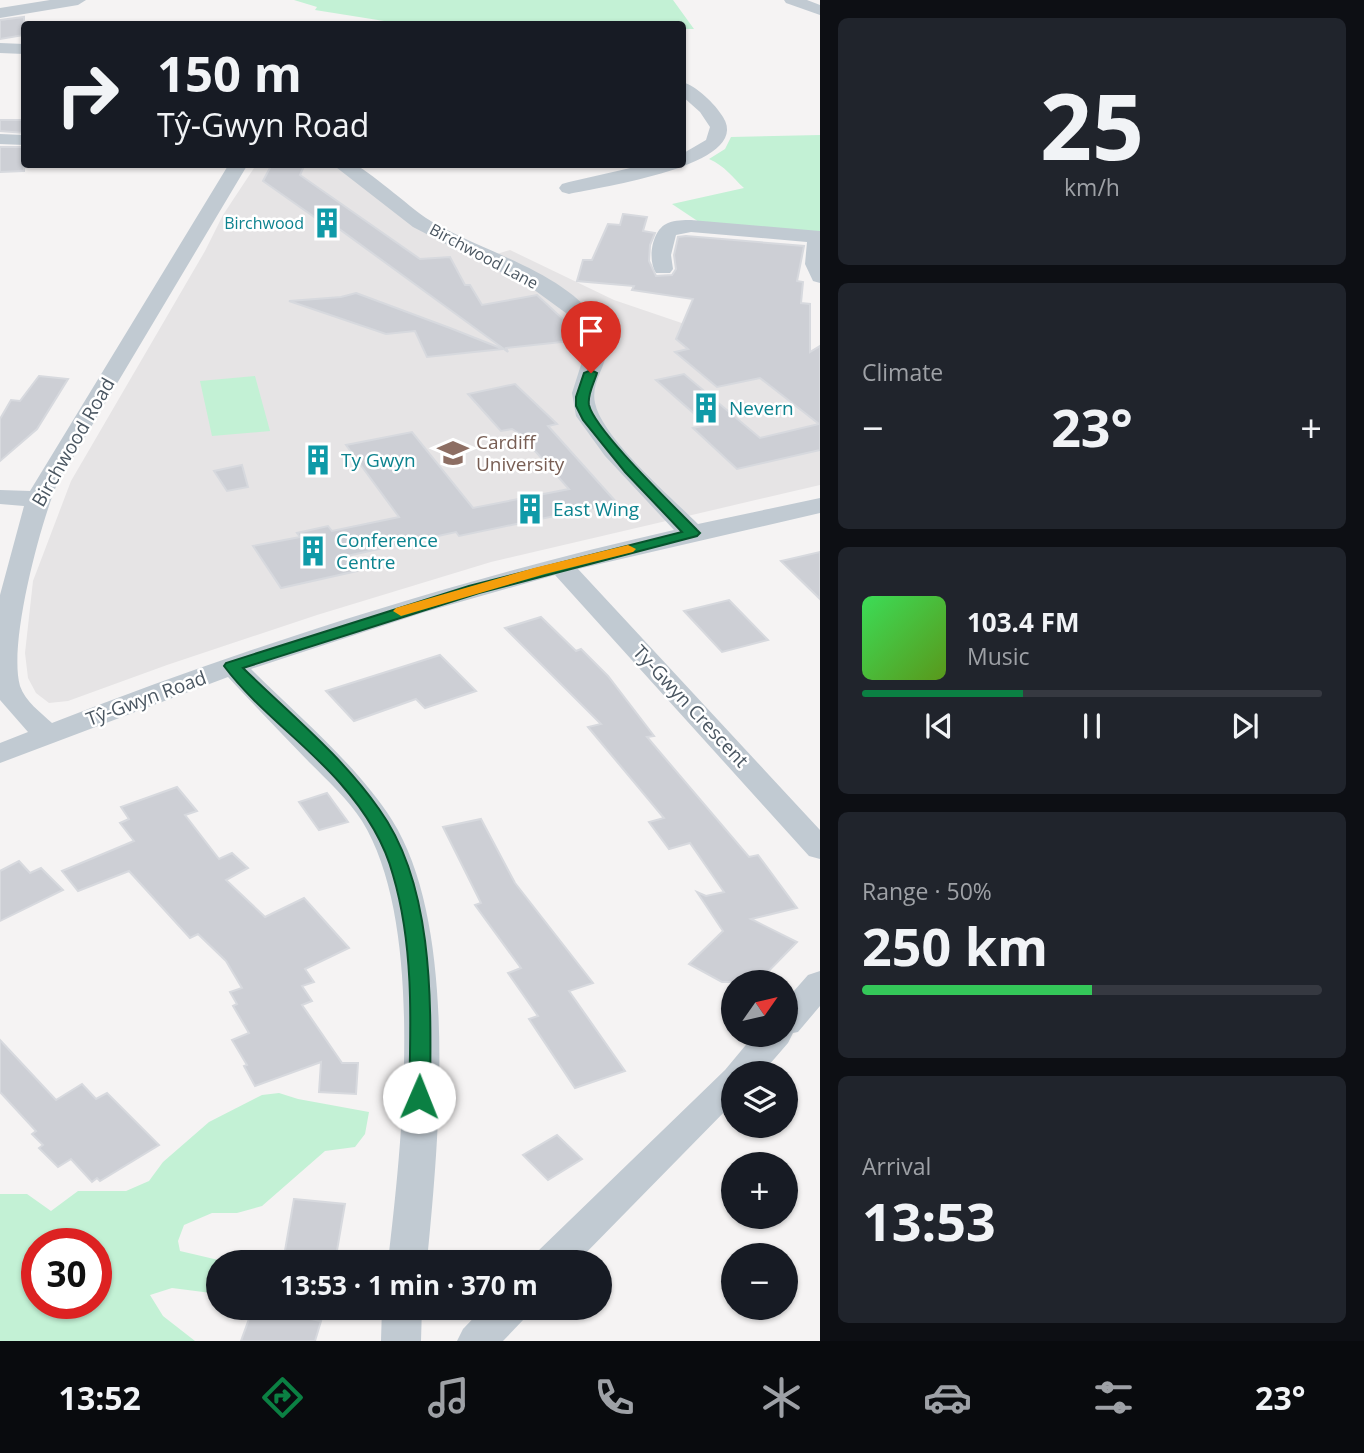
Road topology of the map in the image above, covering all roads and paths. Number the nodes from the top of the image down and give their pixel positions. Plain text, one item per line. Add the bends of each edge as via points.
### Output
1 (78, 0) edge
2 (792, 0) edge
3 (820, 10) edge
4 (0, 13) edge
5 (0, 48) edge
6 (21, 49) edge
7 (686, 90) edge
8 (0, 139) edge
9 (21, 140) edge
10 (686, 160) edge
11 (237, 168) edge
12 (347, 168) edge
13 (657, 168) edge
14 (569, 188) dead end
15 (819, 237) edge
16 (663, 269) dead end
17 (820, 277) edge
18 (0, 497) edge
19 (38, 499) junction
20 (820, 505) edge
21 (692, 533) junction
22 (560, 565) junction
23 (232, 666) junction
24 (47, 735) junction
25 (0, 754) edge
26 (820, 849) edge
27 (820, 983) edge
28 (798, 1009) edge
29 (764, 1047) edge
30 (752, 1061) edge
31 (721, 1093) edge
32 (408, 1250) edge
33 (564, 1250) edge
34 (402, 1320) edge
35 (497, 1320) edge
36 (401, 1341) edge
37 (477, 1341) edge

1 - 4 street
2 - 3 street
5 - 6 street
7 - 10 street via 712,112 719,125 711,148
8 - 9 street
11 - 19 street, Birchwood Road
12 - 21 street, Birchwood Lane via 433,230 560,296 578,312 590,326 597,349 583,397 590,420
13 - 14 street
15 - 16 street via 674,227 664,240
15 - 17 street via 815,264
18 - 19 street
19 - 24 street, Birchwood Road via 10,589 1,652 12,697
20 - 21 street, Tŷ-Gwyn Road
21 - 22 street, Tŷ-Gwyn Road
22 - 23 street, Tŷ-Gwyn Road
22 - 26 street, Ty-Gwyn Crescent
23 - 24 street, Tŷ-Gwyn Road
23 - 32 street via 358,794 373,813 402,874 414,934 421,1028
24 - 25 street, Tŷ-Gwyn Road
27 - 28 street
29 - 30 street
31 - 33 street
34 - 36 street
35 - 37 street

